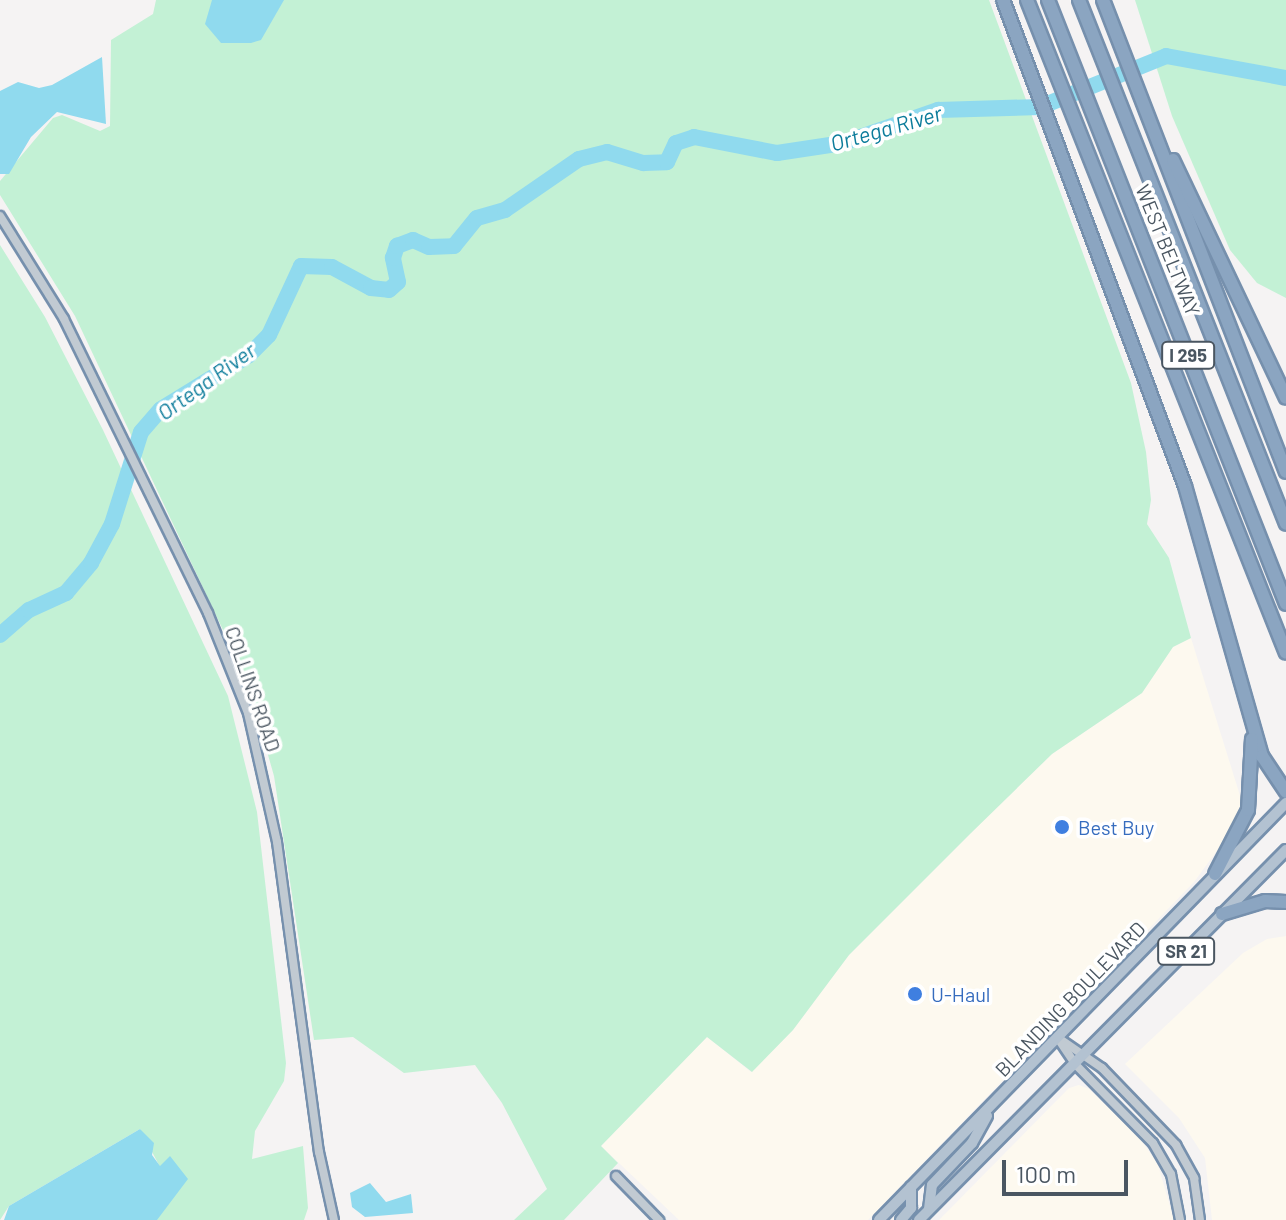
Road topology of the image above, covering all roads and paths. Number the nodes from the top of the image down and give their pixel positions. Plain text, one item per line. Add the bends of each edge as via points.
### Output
1 (1003, 0) edge
2 (1027, 0) edge
3 (1048, 0) edge
4 (1079, 0) edge
5 (1103, 0) edge
6 (1139, 89) junction
7 (0, 216) edge
8 (1286, 398) edge
9 (1286, 472) edge
10 (1286, 524) edge
11 (1286, 604) edge
12 (1286, 653) edge
13 (1251, 724) junction
14 (1286, 792) edge
15 (1286, 803) edge
16 (1286, 850) edge
17 (1215, 874) junction
18 (1286, 902) edge
19 (1222, 914) junction
20 (1057, 1037) junction
21 (1085, 1053) junction
22 (1075, 1064) junction
23 (994, 1104) junction
24 (616, 1176) dead end
25 (911, 1187) junction
26 (929, 1209) junction
27 (334, 1220) edge
28 (659, 1220) edge
29 (879, 1220) edge
30 (901, 1220) edge
31 (919, 1220) edge
32 (1180, 1220) edge
33 (1200, 1220) edge

1 - 13 highway via 1185,486
2 - 12 highway
3 - 11 highway, WEST BELTWAY / I 295
4 - 10 highway, WEST BELTWAY / I 295
5 - 6 highway
6 - 8 highway
6 - 9 highway
7 - 27 street, COLLINS ROAD via 43,280 111,414 223,647 256,740 277,842 319,1152
13 - 14 highway via 1268,769
13 - 17 highway via 1248,810
15 - 17 main road, BLANDING BOULEVARD / SR 21
16 - 19 main road, SR 21
17 - 20 main road, BLANDING BOULEVARD / SR 21
18 - 19 highway via 1265,901
19 - 21 main road, SR 21
20 - 21 street
20 - 22 street
20 - 23 main road, BLANDING BOULEVARD / SR 21
21 - 22 main road, SR 21
21 - 33 street via 1176,1145 1194,1178
22 - 26 main road, SR 21
22 - 32 street via 1153,1143 1171,1174
23 - 25 main road, BLANDING BOULEVARD / SR 21
23 - 26 main road via 972,1143 932,1185
24 - 28 street
25 - 29 main road, BLANDING BOULEVARD / SR 21
25 - 30 main road via 911,1208
26 - 31 main road, SR 21

